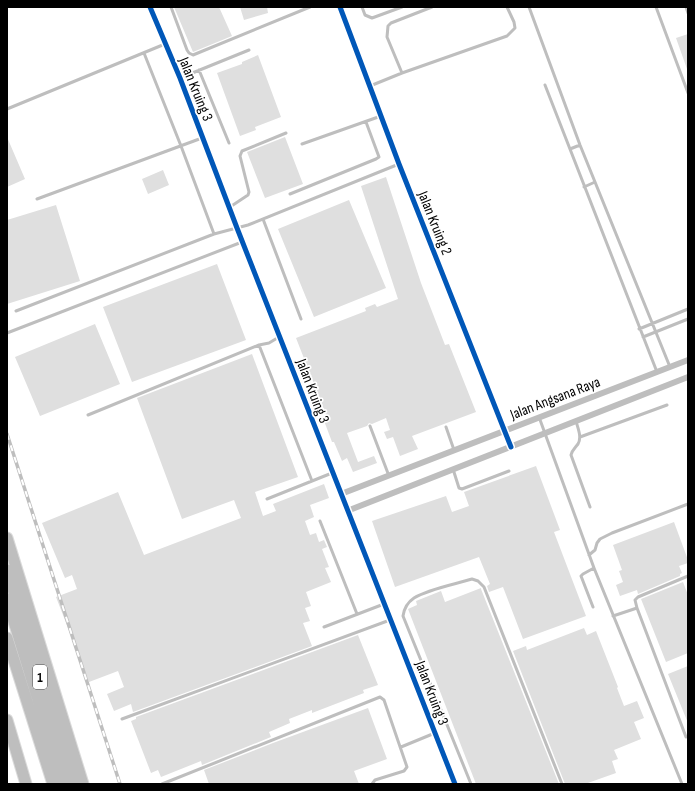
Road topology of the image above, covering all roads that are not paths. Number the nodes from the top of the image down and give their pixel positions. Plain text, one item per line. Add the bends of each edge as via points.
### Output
1 (150, 7) edge
2 (171, 7) edge
3 (310, 7) edge
4 (340, 7) edge
5 (362, 7) edge
6 (402, 7) edge
7 (432, 7) edge
8 (507, 7) edge
9 (529, 7) edge
10 (656, 7) edge
11 (686, 7) edge
12 (688, 13) edge
13 (165, 44) junction
14 (249, 50) dead end
15 (144, 53) junction
16 (199, 70) junction
17 (402, 73) junction
18 (180, 78) junction
19 (370, 86) junction
20 (545, 86) dead end
21 (688, 94) edge
22 (7, 109) edge
23 (381, 116) junction
24 (366, 122) junction
25 (286, 132) dead end
26 (202, 138) junction
27 (229, 143) dead end
28 (302, 144) dead end
29 (580, 145) junction
30 (181, 146) junction
31 (570, 149) junction
32 (399, 164) junction
33 (595, 182) junction
34 (584, 187) junction
35 (290, 194) dead end
36 (37, 199) dead end
37 (229, 207) junction
38 (263, 219) junction
39 (237, 228) junction
40 (214, 234) junction
41 (242, 242) junction
42 (688, 309) edge
43 (16, 311) dead end
44 (302, 319) dead end
45 (688, 319) edge
46 (652, 324) junction
47 (639, 329) junction
48 (656, 332) junction
49 (7, 333) edge
50 (279, 337) junction
51 (643, 337) junction
52 (259, 345) junction
53 (688, 360) edge
54 (670, 367) junction
55 (656, 372) junction
56 (688, 377) edge
57 (667, 404) dead end
58 (88, 415) dead end
59 (539, 418) junction
60 (576, 421) junction
61 (370, 426) dead end
62 (446, 427) dead end
63 (505, 431) junction
64 (546, 433) junction
65 (580, 437) junction
66 (511, 446) junction
67 (454, 450) junction
68 (453, 469) junction
69 (509, 471) dead end
70 (332, 473) junction
71 (389, 476) junction
72 (312, 481) junction
73 (341, 494) junction
74 (267, 499) dead end
75 (688, 504) edge
76 (590, 507) dead end
77 (347, 511) junction
78 (320, 521) dead end
79 (7, 538) edge
80 (590, 555) junction
81 (594, 568) junction
82 (7, 570) edge
83 (688, 576) edge
84 (7, 599) edge
85 (384, 604) junction
86 (593, 607) dead end
87 (637, 608) junction
88 (357, 614) junction
89 (613, 616) junction
90 (390, 620) junction
91 (324, 627) dead end
92 (7, 638) edge
93 (7, 659) edge
94 (122, 719) dead end
95 (7, 720) edge
96 (435, 733) junction
97 (686, 737) dead end
98 (401, 748) junction
99 (26, 784) edge
100 (45, 784) edge
101 (53, 784) edge
102 (64, 784) edge
103 (73, 784) edge
104 (83, 784) edge
105 (162, 784) edge
106 (372, 784) edge
107 (455, 784) edge
108 (471, 784) edge
109 (562, 784) edge
110 (682, 784) edge

1 - 13 street, Jalan Kruing 3
2 - 3 lane via 186,50 193,55
4 - 19 street, Jalan Kruing 2
5 - 6 lane via 365,15 372,18
7 - 17 lane via 388,26 387,37
8 - 17 lane via 515,28 507,36
9 - 29 lane
10 - 21 lane
11 - 12 lane
13 - 15 lane
13 - 18 street, Jalan Kruing 3
14 - 16 lane
15 - 22 lane
15 - 30 lane
16 - 18 lane
16 - 27 lane
17 - 19 lane
18 - 26 street, Jalan Kruing 3
19 - 23 street, Jalan Kruing 2
20 - 31 lane
23 - 24 lane
23 - 32 street, Jalan Kruing 2
24 - 28 lane
24 - 35 lane via 379,157 376,160
25 - 37 lane via 241,152 249,192
26 - 30 lane
26 - 37 street, Jalan Kruing 3
29 - 31 lane
29 - 33 lane
30 - 36 lane
30 - 40 lane
31 - 34 lane
32 - 38 lane
32 - 63 street, Jalan Kruing 2
33 - 34 lane
33 - 46 lane
34 - 47 lane
37 - 39 street, Jalan Kruing 3
38 - 39 lane
38 - 44 lane
39 - 40 lane
39 - 41 street, Jalan Kruing 3
40 - 43 lane
41 - 49 lane
41 - 50 street, Jalan Kruing 3
42 - 46 lane
45 - 48 lane
46 - 47 lane
46 - 48 lane
47 - 51 lane
48 - 51 lane
48 - 54 lane
50 - 52 lane
50 - 70 street, Jalan Kruing 3
51 - 55 lane
52 - 58 lane
52 - 72 lane
53 - 54 street, Jalan Angsana Raya
54 - 55 street, Jalan Angsana Raya
55 - 59 street, Jalan Angsana Raya
56 - 60 street, Jalan Angsana Raya
57 - 65 lane
59 - 63 street, Jalan Angsana Raya
59 - 64 lane
60 - 64 street, Jalan Angsana Raya
60 - 65 lane
61 - 71 lane
62 - 67 lane
63 - 66 street, Jalan Kruing 2
63 - 67 street, Jalan Angsana Raya
64 - 66 street, Jalan Angsana Raya
64 - 80 lane
65 - 76 lane via 571,454
66 - 68 street, Jalan Angsana Raya
67 - 71 street, Jalan Angsana Raya
68 - 69 lane via 459,488 462,489
68 - 77 street, Jalan Angsana Raya
70 - 72 lane
70 - 73 street, Jalan Kruing 3
71 - 73 street, Jalan Angsana Raya
72 - 74 lane
73 - 77 street, Jalan Kruing 3
75 - 80 lane via 612,532 600,539
77 - 85 street, Jalan Kruing 3
78 - 88 lane
79 - 104 highway
80 - 81 lane
81 - 86 lane via 581,576
81 - 89 lane
82 - 103 highway, 1
83 - 87 lane via 638,597 635,600
84 - 102 highway, 1
85 - 88 lane
85 - 90 street, Jalan Kruing 3
87 - 89 lane
87 - 97 lane
88 - 91 lane
89 - 110 lane
90 - 94 lane
90 - 96 street, Jalan Kruing 3
92 - 101 highway, 1
93 - 100 highway, 1
95 - 99 highway
96 - 98 lane
96 - 107 street, Jalan Kruing 3
98 - 105 lane via 384,700 380,697
98 - 106 lane via 406,770 374,780
108 - 109 lane via 403,616 405,608 414,598 472,579 484,587

